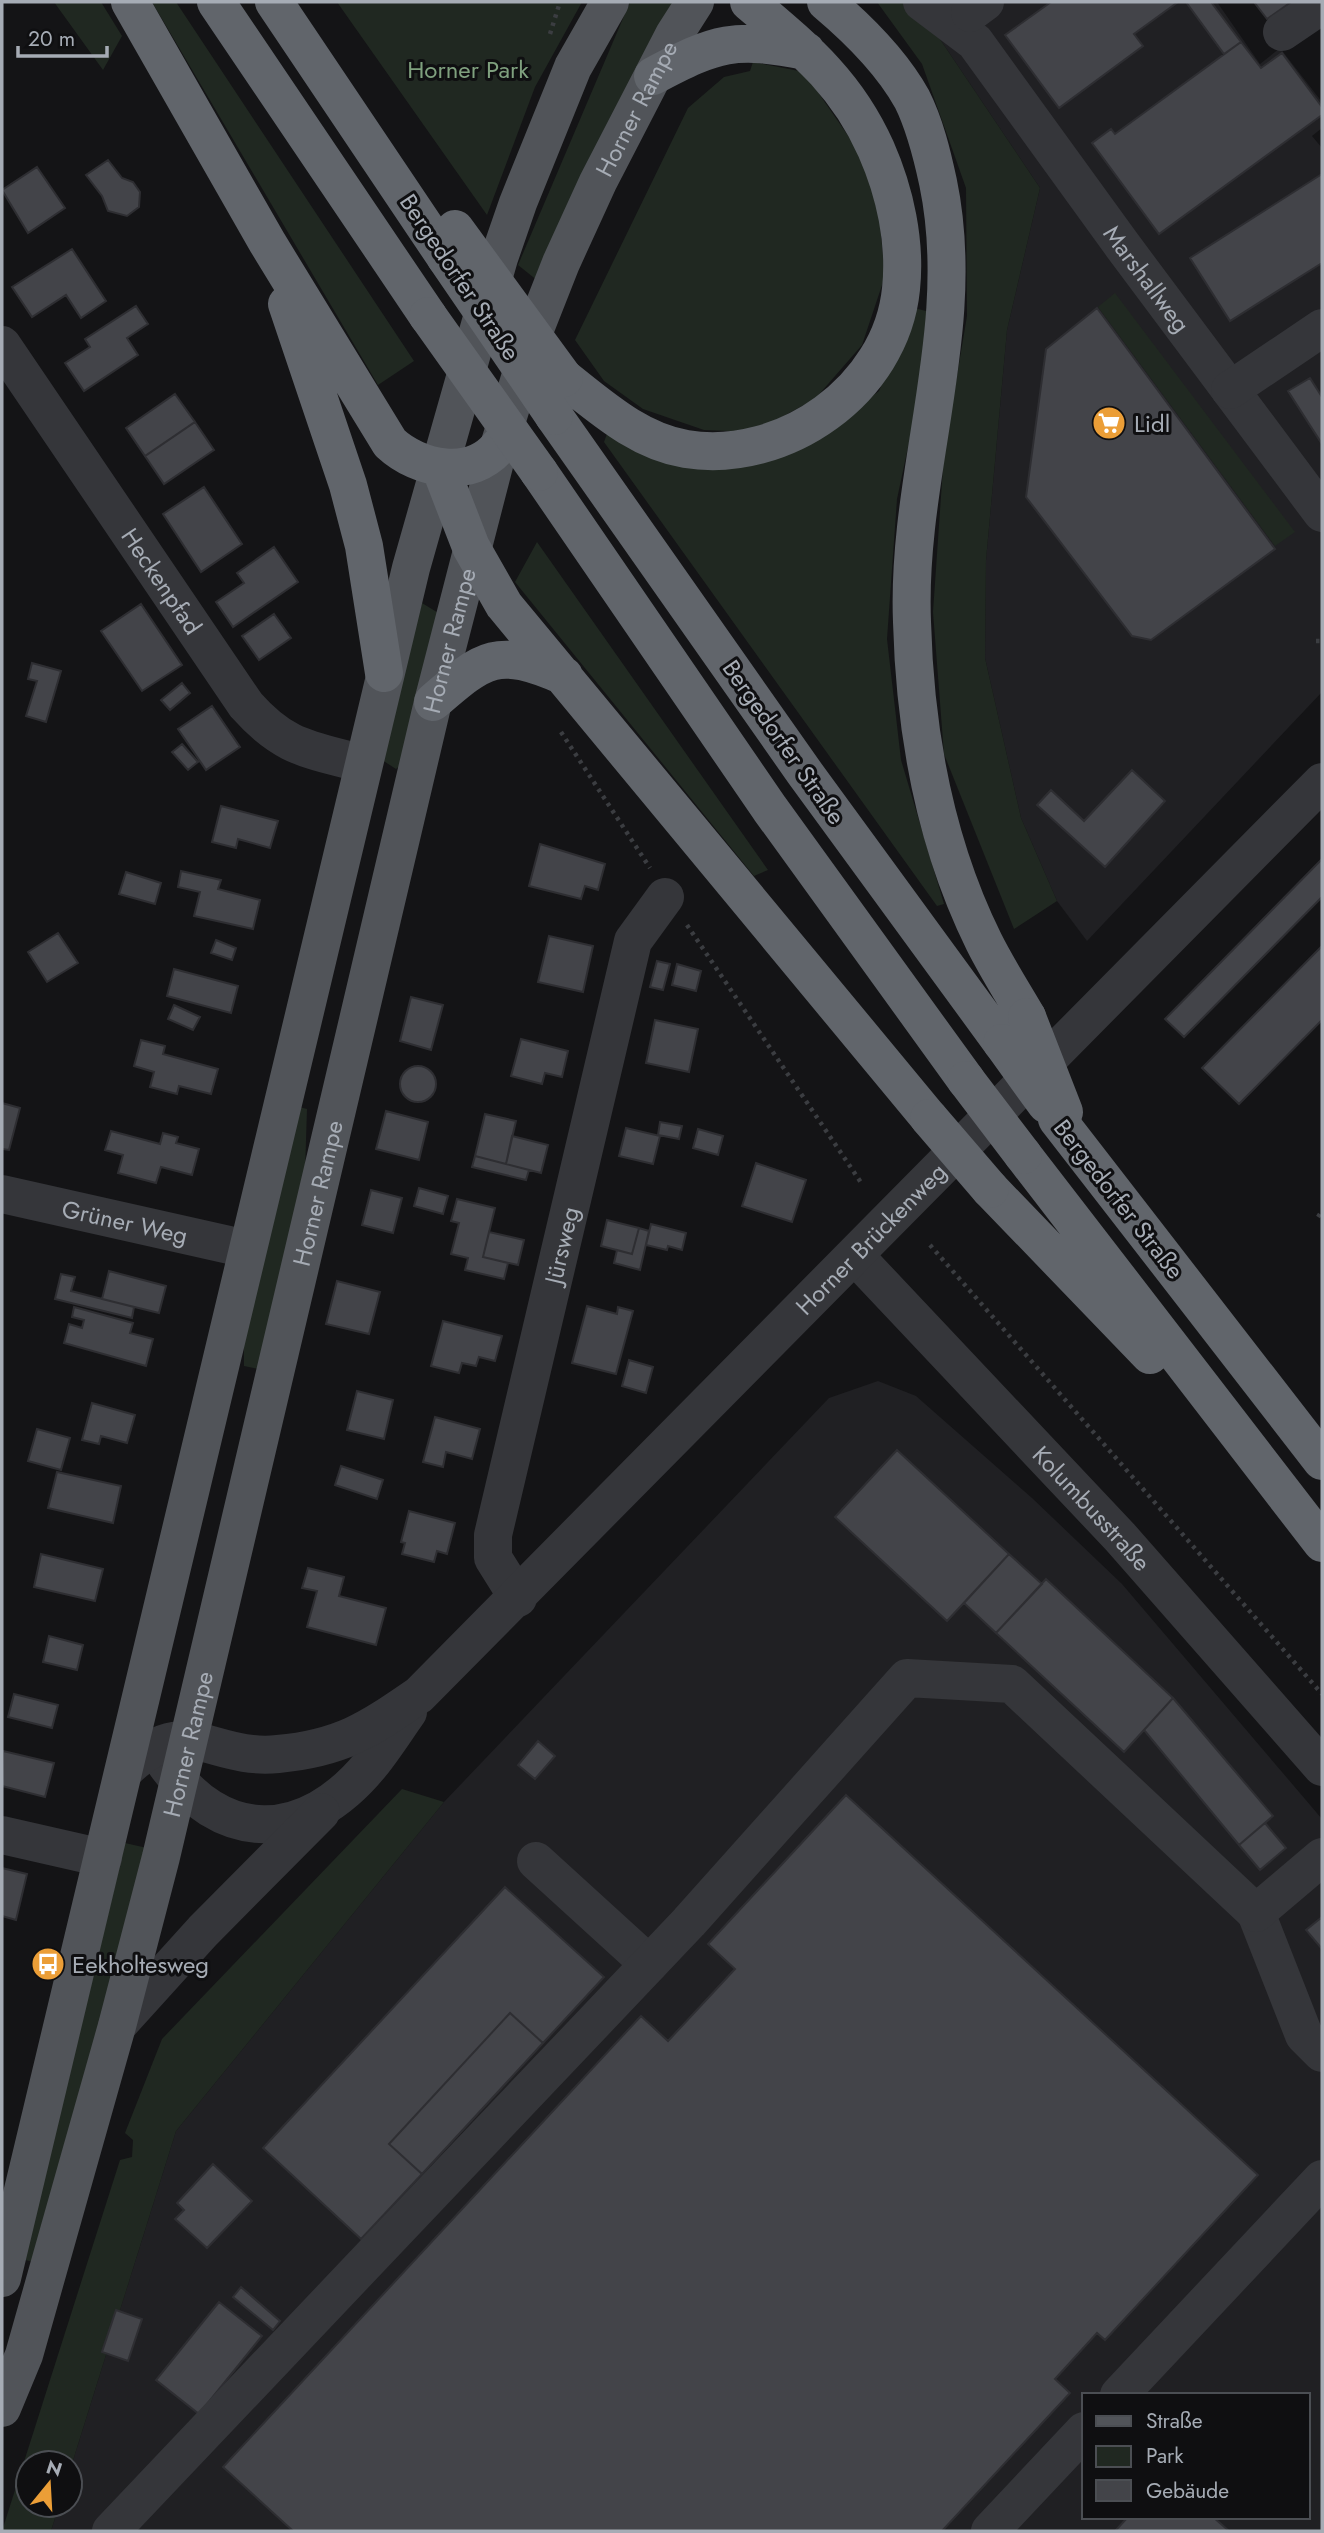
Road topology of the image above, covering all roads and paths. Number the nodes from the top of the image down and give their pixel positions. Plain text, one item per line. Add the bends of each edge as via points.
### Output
1 (130, 2) edge
2 (216, 2) edge
3 (274, 2) edge
4 (610, 2) edge
5 (695, 2) edge
6 (749, 2) edge
7 (826, 2) edge
8 (922, 2) edge
9 (1322, 5) edge
10 (974, 15) edge
11 (1282, 32) dead end
12 (806, 51) junction
13 (653, 76) junction
14 (267, 242) junction
15 (450, 244) junction
16 (1322, 328) edge
17 (2, 345) edge
18 (1230, 390) junction
19 (499, 446) junction
20 (440, 467) junction
21 (1322, 513) edge
22 (471, 547) junction
23 (384, 673) junction
24 (564, 677) junction
25 (433, 702) junction
26 (363, 764) junction
27 (1322, 782) edge
28 (411, 801) junction
29 (665, 897) dead end
30 (1014, 1030) junction
31 (2, 1194) edge
32 (1322, 1211) edge
33 (1318, 1217) dead end
34 (930, 1245) dead end
35 (247, 1249) junction
36 (855, 1256) junction
37 (1322, 1461) edge
38 (1276, 1485) junction
39 (1322, 1543) edge
40 (518, 1598) junction
41 (143, 1690) junction
42 (1322, 1694) edge
43 (419, 1695) junction
44 (172, 1742) junction
45 (1322, 1767) edge
46 (124, 1771) junction
47 (179, 1783) junction
48 (335, 1799) junction
49 (2, 1835) edge
50 (1322, 1857) edge
51 (103, 1858) junction
52 (536, 1861) dead end
53 (1256, 1913) junction
54 (649, 1965) junction
55 (117, 2026) junction
56 (1322, 2053) edge
57 (1322, 2179) edge
58 (2, 2278) edge
59 (1121, 2393) edge
60 (2, 2408) edge
61 (1082, 2433) edge
62 (111, 2531) edge
63 (990, 2531) edge

1 - 14 highway
2 - 38 highway, Bergedorfer Straße, bridge via 770,809 1023,1155
3 - 15 highway via 383,162
4 - 20 main road via 573,67 518,203
5 - 13 main road, Horner Rampe
6 - 12 highway
7 - 30 highway via 879,55 911,98 928,138 940,192 949,284 913,555 917,716 939,821
8 - 10 street, Marshallweg
9 - 11 street
10 - 18 street, Marshallweg
12 - 13 highway via 734,43 700,51
12 - 15 highway, bridge via 831,74 876,149 899,224 902,255 897,313 868,371 847,396 793,433 754,448 719,453 684,449 629,428 564,378
13 - 19 main road, Horner Rampe via 561,263
14 - 20 highway via 384,435 406,455
14 - 23 highway via 348,485 364,547
15 - 30 highway, Bergedorfer Straße, bridge via 554,416 804,772
16 - 18 street
17 - 26 street, Heckenpfad via 246,705 286,742
18 - 21 street, Marshallweg
19 - 20 highway via 482,462 468,467
19 - 22 main road, Horner Rampe
20 - 22 highway
20 - 23 main road
22 - 24 highway via 504,605
22 - 25 main road, Horner Rampe
23 - 26 main road
24 - 25 highway via 526,662 491,660 465,673
24 - 38 highway, bridge via 990,1189
25 - 28 main road, Horner Rampe
26 - 28 main road
26 - 35 main road
27 - 36 street, Horner Brückenweg
28 - 44 main road, Horner Rampe
29 - 40 street, Jürsweg via 633,941 493,1535 493,1558
30 - 37 highway, Bergedorfer Straße, bridge via 1066,1126
31 - 35 street, Grüner Weg
32 - 33 path
34 - 42 path
35 - 41 main road
36 - 40 street, Horner Brückenweg
36 - 45 street, Kolumbusstraße via 1120,1537
38 - 39 highway
40 - 43 street, Horner Brückenweg
41 - 44 street
41 - 46 main road
43 - 44 street, Horner Brückenweg via 357,1736 316,1749 264,1754
43 - 48 street, Horner Brückenweg via 370,1766
44 - 46 street
44 - 47 main road, Horner Rampe
46 - 51 main road
47 - 48 street, Horner Brückenweg via 219,1815 258,1824 297,1819
47 - 55 main road, Horner Rampe
48 - 55 street, Horner Brückenweg via 203,1931
49 - 51 street
50 - 53 street
51 - 58 main road
52 - 54 street
53 - 54 street via 1012,1684 907,1678
53 - 56 street via 1304,2035
54 - 62 street
55 - 60 main road, Horner Rampe via 24,2355
57 - 59 street
61 - 63 street

